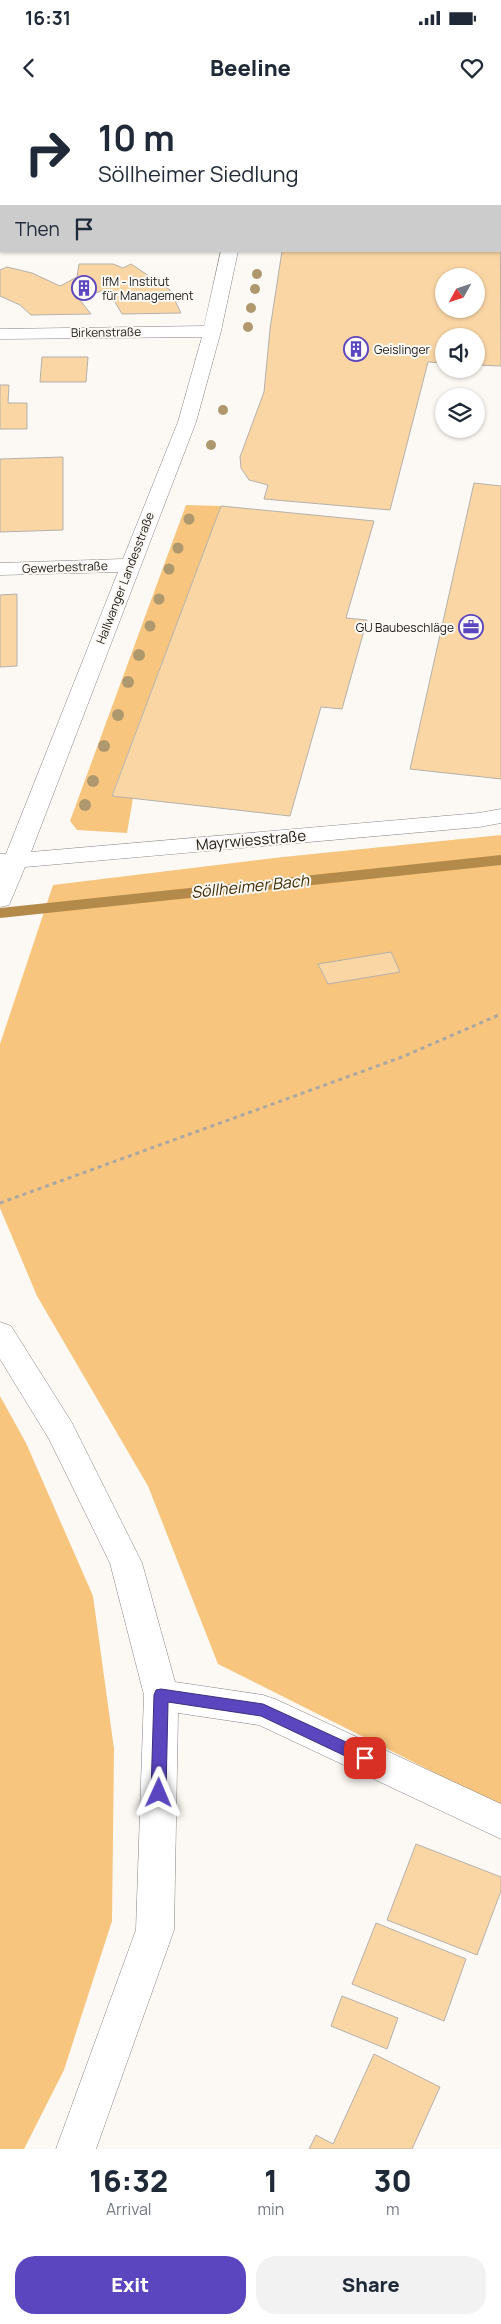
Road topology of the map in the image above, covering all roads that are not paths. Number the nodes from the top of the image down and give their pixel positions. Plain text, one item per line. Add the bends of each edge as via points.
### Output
1 (230, 252) edge
2 (212, 331) junction
3 (0, 334) edge
4 (131, 566) junction
5 (0, 569) edge
6 (501, 816) edge
7 (8, 865) edge
8 (0, 899) edge
9 (0, 1334) edge
10 (161, 1695) junction
11 (501, 1822) edge
12 (76, 2149) edge

1 - 2 street, Hallwanger Landesstraße
2 - 3 street, Birkenstraße
2 - 4 street, Hallwanger Landesstraße via 187,422
4 - 5 street, Gewerbestraße
4 - 7 street, Hallwanger Landesstraße
6 - 7 street, Mayrwiesstraße
7 - 8 street, Hallwanger Landesstraße
9 - 10 street via 61,1432 126,1563
10 - 11 street via 263,1710
10 - 12 street via 155,1930

